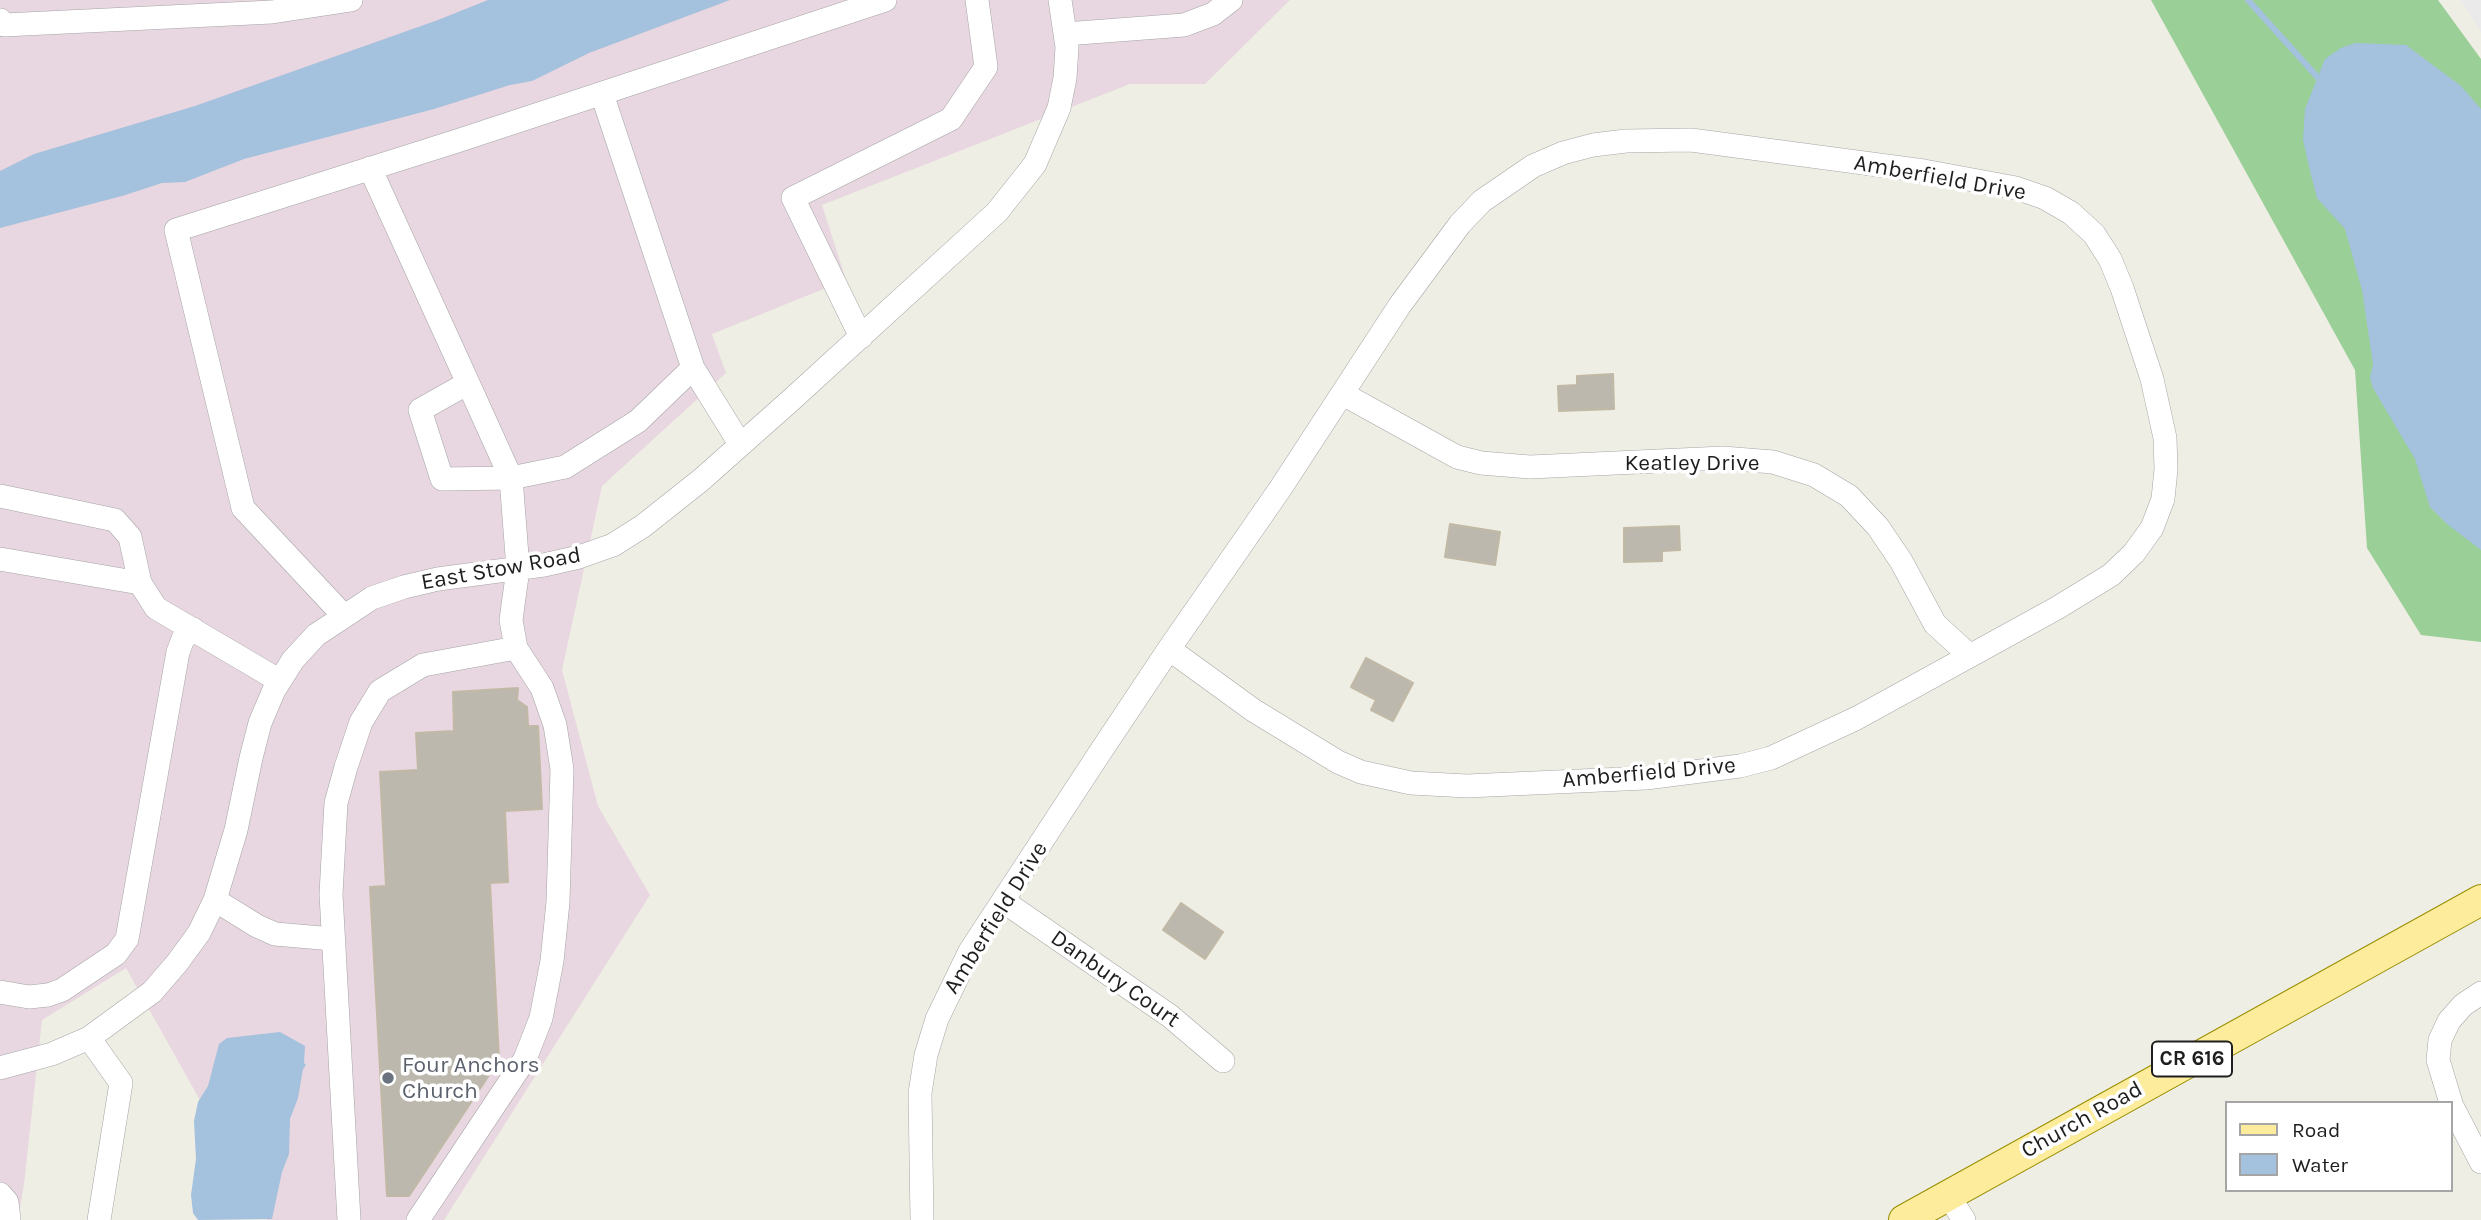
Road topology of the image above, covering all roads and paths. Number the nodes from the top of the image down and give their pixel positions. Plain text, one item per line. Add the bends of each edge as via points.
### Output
1 (351, 0) edge
2 (885, 0) edge
3 (977, 0) edge
4 (1060, 0) edge
5 (1231, 0) edge
6 (0, 20) edge
7 (1065, 34) junction
8 (602, 94) junction
9 (370, 168) junction
10 (861, 337) junction
11 (693, 368) junction
12 (468, 383) junction
13 (1343, 394) junction
14 (740, 444) junction
15 (511, 478) junction
16 (0, 496) edge
17 (0, 559) edge
18 (518, 569) junction
19 (140, 583) junction
20 (343, 615) junction
21 (193, 629) junction
22 (516, 648) junction
23 (1169, 649) junction
24 (1969, 655) junction
25 (280, 681) junction
26 (215, 900) junction
27 (2481, 900) edge
28 (1003, 901) junction
29 (333, 939) junction
30 (0, 992) edge
31 (2481, 993) edge
32 (89, 1038) junction
33 (1223, 1061) dead end
34 (0, 1068) edge
35 (2450, 1101) edge
36 (2453, 1107) edge
37 (2481, 1163) edge
38 (0, 1194) edge
39 (1948, 1195) junction
40 (9, 1220) edge
41 (99, 1220) edge
42 (349, 1220) edge
43 (418, 1220) edge
44 (922, 1220) edge
45 (1904, 1220) edge
46 (1964, 1220) edge

1 - 6 street via 272,12 4,25
2 - 8 street
3 - 10 street via 986,67 951,119 793,198
4 - 7 street, East Stow Road
5 - 7 street via 1213,14 1184,25
7 - 10 street, East Stow Road via 1065,78 1059,108 1035,164 997,212
8 - 9 street
8 - 11 street
9 - 12 street
9 - 20 street via 176,230 243,508
10 - 14 street, East Stow Road
11 - 14 street
11 - 15 street via 639,421 565,467
12 - 15 street
12 - 15 street via 420,410 442,479
13 - 23 street, Amberfield Drive
13 - 24 street, Keatley Drive via 1457,457 1480,463 1530,467 1723,458 1773,463 1814,475 1849,496 1878,527 1935,624
13 - 24 street, Amberfield Drive via 1440,250 1482,201 1533,166 1593,145 1691,140 1985,181 2045,198 2094,234 2122,288 2165,439 2162,499 2152,528 2111,575
14 - 18 street, East Stow Road via 672,504 613,545
15 - 18 street
16 - 19 street via 115,520 130,537
17 - 19 street
18 - 20 street, East Stow Road via 404,587
18 - 22 street via 511,620
19 - 21 street via 156,608
20 - 25 street, East Stow Road via 316,635
21 - 25 street
21 - 30 street via 177,652 127,939 116,954 62,990 29,997
22 - 29 street via 423,665 380,691 360,722 337,803
22 - 43 street via 542,688 555,725 562,769 552,961 541,1018 525,1059
23 - 24 street, Amberfield Drive via 1253,710 1338,762 1385,779 1439,786 1646,778 1740,766 1790,750 1857,718
23 - 28 street, Amberfield Drive
25 - 26 street, East Stow Road via 260,723
26 - 29 street via 275,934
26 - 32 street, East Stow Road via 199,933 152,992
27 - 39 main road, Church Road / CR 616
28 - 33 street, Danbury Court via 1170,1016
28 - 44 street, Amberfield Drive via 952,985 926,1055 920,1093
29 - 42 street
31 - 35 street via 2449,1021 2440,1040 2438,1060
32 - 34 street, East Stow Road
32 - 41 street via 121,1083
36 - 37 street
38 - 40 street via 7,1202
39 - 45 main road, Church Road / CR 616
39 - 46 street

